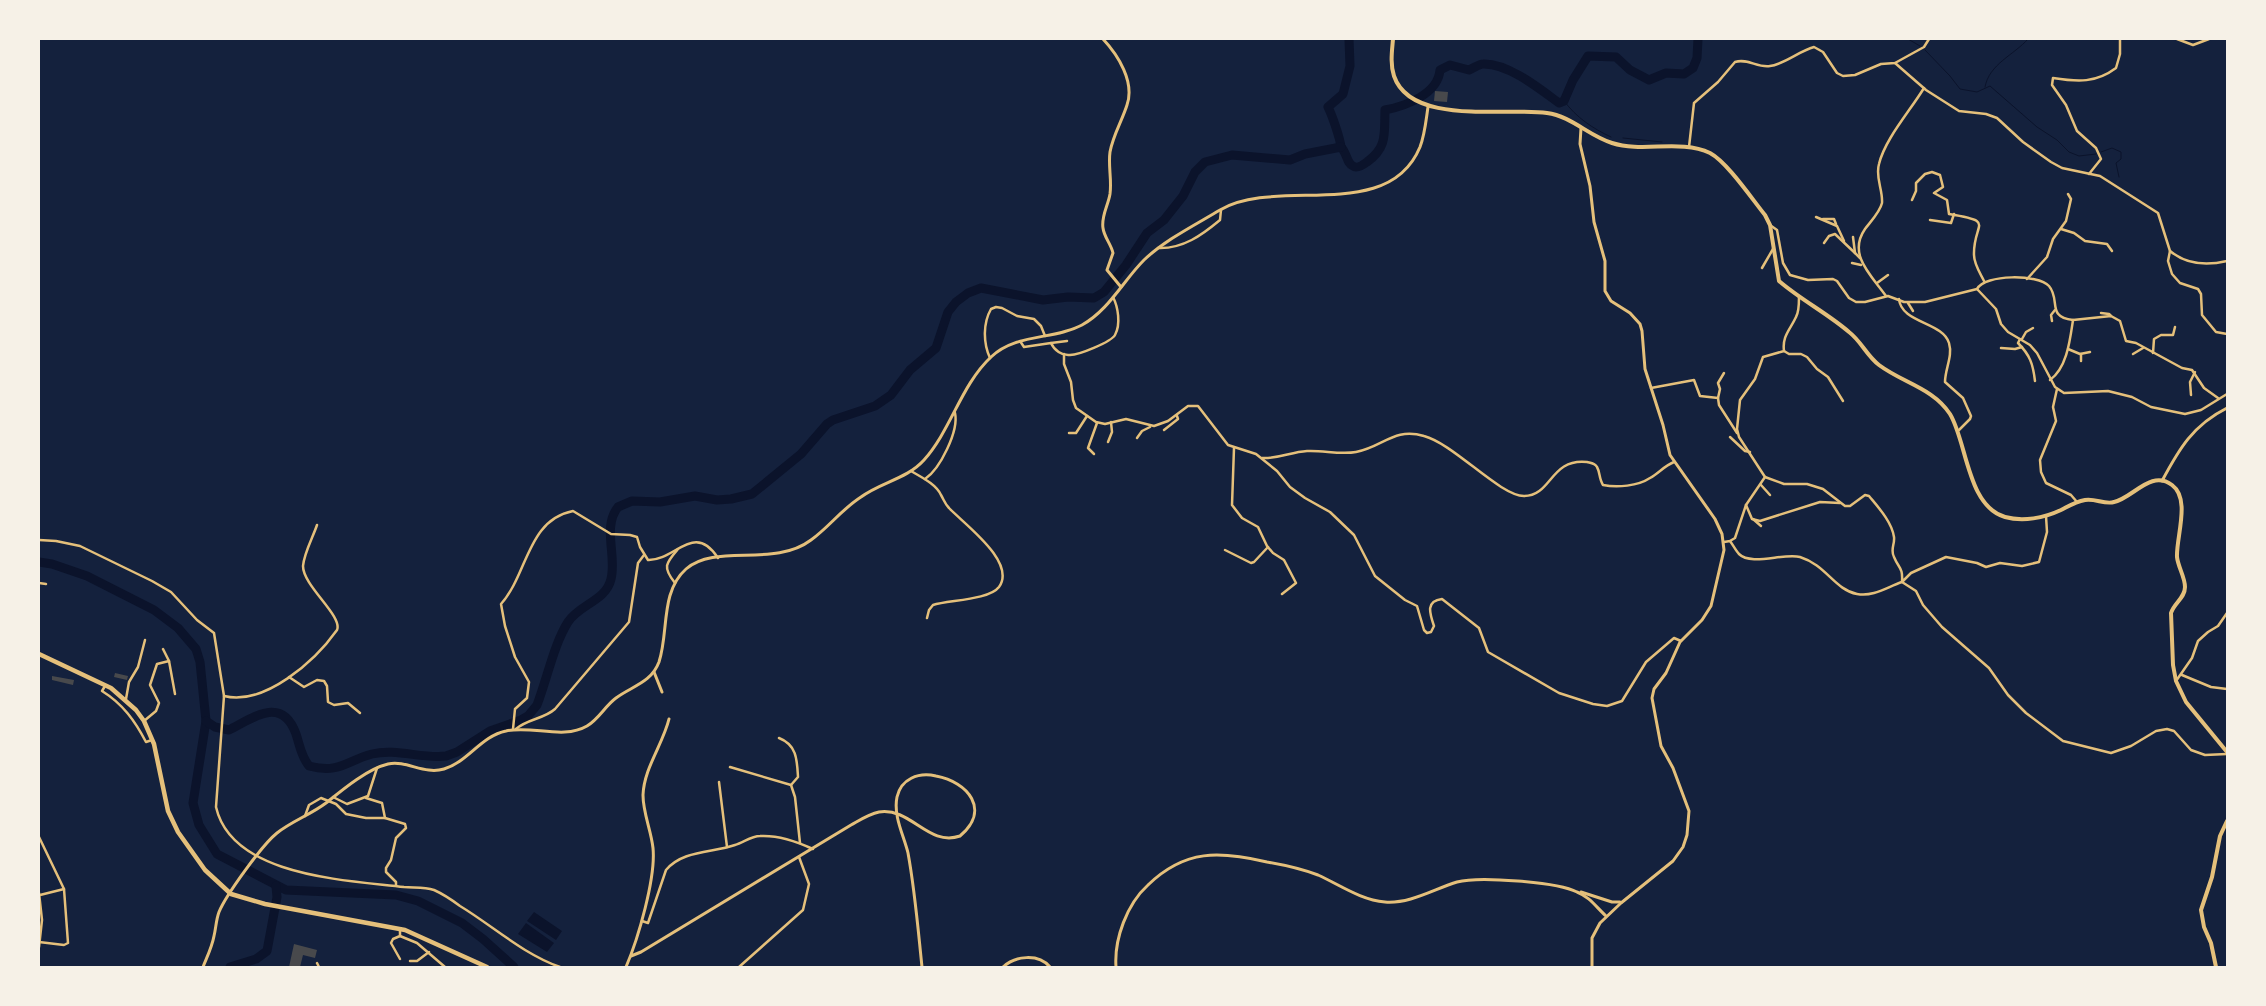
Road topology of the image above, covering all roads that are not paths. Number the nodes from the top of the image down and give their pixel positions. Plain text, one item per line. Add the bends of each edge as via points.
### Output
1 (1103, 39) edge
2 (1393, 39) edge
3 (1929, 39) edge
4 (2120, 39) edge
5 (2177, 39) edge
6 (2209, 39) edge
7 (1895, 64) junction
8 (1924, 88) junction
9 (1428, 107) junction
10 (1582, 128) junction
11 (1689, 148) junction
12 (2089, 174) junction
13 (2068, 194) dead end
14 (1912, 200) dead end
15 (1221, 210) junction
16 (1954, 214) junction
17 (1816, 217) dead end
18 (1930, 220) dead end
19 (1770, 225) junction
20 (2061, 229) junction
21 (1854, 237) dead end
22 (1844, 242) junction
23 (1824, 243) dead end
24 (1158, 248) junction
25 (1773, 248) junction
26 (2170, 250) junction
27 (2112, 251) dead end
28 (1855, 253) junction
29 (1861, 260) junction
30 (2227, 261) edge
31 (1852, 263) dead end
32 (1862, 265) junction
33 (1762, 268) dead end
34 (1888, 275) dead end
35 (2027, 279) junction
36 (1984, 281) junction
37 (1877, 284) junction
38 (1121, 287) junction
39 (1977, 289) junction
40 (1800, 296) junction
41 (1886, 296) junction
42 (1113, 297) junction
43 (1899, 299) junction
44 (1908, 303) junction
45 (2055, 310) junction
46 (1913, 311) dead end
47 (2101, 313) dead end
48 (2112, 316) junction
49 (2074, 320) junction
50 (2052, 321) dead end
51 (2175, 327) dead end
52 (2033, 328) dead end
53 (2227, 334) edge
54 (1045, 336) junction
55 (2021, 339) junction
56 (1020, 341) junction
57 (1067, 341) dead end
58 (1051, 344) junction
59 (2022, 347) junction
60 (2001, 348) dead end
61 (2142, 348) junction
62 (2068, 349) junction
63 (1784, 351) junction
64 (2090, 352) dead end
65 (2154, 353) junction
66 (1064, 354) junction
67 (2081, 354) junction
68 (2134, 354) dead end
69 (990, 358) junction
70 (2081, 362) dead end
71 (2195, 372) junction
72 (1724, 373) dead end
73 (2035, 380) dead end
74 (2050, 380) junction
75 (1650, 388) junction
76 (2057, 390) junction
77 (2227, 394) edge
78 (2190, 395) dead end
79 (1718, 398) junction
80 (2218, 398) junction
81 (1843, 401) dead end
82 (2227, 408) edge
83 (954, 412) junction
84 (1087, 416) junction
85 (1176, 416) junction
86 (1111, 422) junction
87 (1098, 423) junction
88 (1151, 426) junction
89 (1164, 430) dead end
90 (1959, 430) junction
91 (1069, 433) dead end
92 (1739, 437) junction
93 (1137, 438) dead end
94 (1730, 438) dead end
95 (1108, 442) dead end
96 (1234, 448) junction
97 (1750, 452) junction
98 (1094, 454) dead end
99 (1260, 458) junction
100 (1674, 462) junction
101 (911, 471) junction
102 (1765, 477) junction
103 (925, 479) junction
104 (2161, 481) junction
105 (1761, 485) junction
106 (1770, 495) dead end
107 (2077, 502) junction
108 (1840, 503) junction
109 (1746, 505) junction
110 (2046, 516) junction
111 (1752, 519) junction
112 (317, 525) dead end
113 (1761, 526) dead end
114 (39, 540) edge
115 (1730, 541) junction
116 (1724, 542) junction
117 (679, 547) junction
118 (1268, 547) junction
119 (1225, 550) dead end
120 (644, 554) junction
121 (718, 558) junction
122 (1902, 582) junction
123 (39, 583) edge
124 (46, 584) dead end
125 (675, 584) junction
126 (1282, 594) dead end
127 (2227, 613) edge
128 (927, 618) dead end
129 (145, 640) dead end
130 (1681, 641) junction
131 (163, 649) dead end
132 (39, 654) edge
133 (169, 662) junction
134 (654, 672) junction
135 (2182, 674) junction
136 (289, 677) junction
137 (2176, 681) junction
138 (105, 685) junction
139 (2227, 689) edge
140 (662, 692) dead end
141 (176, 694) dead end
142 (224, 696) junction
143 (126, 699) junction
144 (360, 713) dead end
145 (669, 719) dead end
146 (144, 720) junction
147 (514, 729) junction
148 (779, 738) dead end
149 (152, 740) junction
150 (2227, 753) edge
151 (730, 767) dead end
152 (378, 768) junction
153 (719, 782) dead end
154 (791, 785) junction
155 (333, 797) junction
156 (365, 797) junction
157 (328, 801) junction
158 (305, 816) junction
159 (385, 818) junction
160 (2227, 821) edge
161 (39, 838) edge
162 (800, 843) junction
163 (727, 847) junction
164 (813, 849) junction
165 (258, 855) junction
166 (799, 857) junction
167 (396, 885) junction
168 (64, 889) junction
169 (1575, 890) junction
170 (39, 894) edge
171 (231, 894) junction
172 (1623, 901) junction
173 (1606, 916) junction
174 (642, 921) junction
175 (400, 929) junction
176 (400, 936) junction
177 (39, 942) edge
178 (39, 947) edge
179 (429, 952) junction
180 (631, 956) junction
181 (400, 960) dead end
182 (410, 961) dead end
183 (317, 963) dead end
184 (203, 967) edge
185 (320, 967) edge
186 (445, 967) edge
187 (487, 967) edge
188 (560, 967) edge
189 (626, 967) edge
190 (739, 967) edge
191 (922, 967) edge
192 (1003, 967) edge
193 (1050, 967) edge
194 (1116, 967) edge
195 (1592, 967) edge
196 (2216, 967) edge

1 - 38 street via 1123,68 1129,93 1110,150 1109,196 1103,217 1104,232 1113,252 1107,270
2 - 9 main road via 1392,58 1398,86 1408,97
3 - 7 street via 1924,47
4 - 12 street via 2116,68 2104,78 2074,82 2053,78 2052,85 2066,105 2077,131 2096,148 2100,159
5 - 6 street via 2193,45
7 - 8 street
7 - 11 street via 1881,64 1855,75 1843,76 1833,70 1823,52 1814,47 1772,66 1746,60 1735,62 1713,88 1694,103
8 - 12 street via 1960,111 1997,118 2023,142 2062,168
8 - 29 street via 1878,164 1882,202 1864,230 1860,242
9 - 10 main road via 1544,112 1563,117
9 - 15 street via 1423,139 1414,160 1388,183 1354,192 1247,199
10 - 11 main road via 1620,145
10 - 75 street via 1580,144 1594,222 1604,257 1606,291 1610,301 1630,313 1640,324
11 - 19 main road via 1706,152 1721,161
12 - 26 street via 2100,176 2158,213
13 - 20 street via 2071,199 2068,214
14 - 16 street via 1916,183 1925,174 1936,172 1944,185 1934,193 1948,200 1948,211
15 - 24 street
15 - 24 street via 1220,220 1200,236 1178,246
16 - 18 street via 1951,223
16 - 36 street via 1973,218 1978,223 1980,229 1974,256
17 - 22 street via 1837,226
19 - 25 main road
19 - 41 street via 1777,230 1783,263 1790,275 1808,280 1833,279 1856,302
20 - 27 street via 2084,241 2107,244
20 - 35 street via 2053,238 2044,262
21 - 28 street
22 - 23 street via 1835,234
22 - 28 street
24 - 38 street
25 - 33 street
25 - 40 main road via 1779,281
26 - 30 street via 2195,264
26 - 53 street via 2168,261 2175,278 2198,289 2204,319 2216,332
28 - 29 street
29 - 32 street
31 - 32 street
32 - 37 street
34 - 37 street
35 - 36 street
35 - 45 street via 2050,287
36 - 39 street
37 - 41 street
38 - 42 street
39 - 44 street via 1933,301
39 - 55 street via 1996,309 2001,324 2008,332
40 - 63 street via 1797,316 1786,332
40 - 90 main road via 1854,336 1879,365 1928,391 1945,408
41 - 43 street
42 - 54 street via 1087,322 1068,331
42 - 66 street via 1117,306 1118,328 1112,340 1078,354
43 - 44 street
43 - 90 street via 1901,306 1913,318 1940,330 1949,343 1950,358 1945,382 1962,398 1971,416
44 - 46 street
45 - 49 street via 2062,317
45 - 50 street via 2051,315
47 - 48 street
48 - 49 street
48 - 61 street via 2120,321 2126,341
49 - 62 street
51 - 65 street via 2173,335 2161,334 2154,339
52 - 55 street
54 - 56 street
54 - 69 street via 1034,320 996,307 991,309 985,329
55 - 59 street via 2018,343
55 - 74 street via 2037,353
56 - 58 street via 1024,347
56 - 69 street
57 - 58 street
58 - 66 street
59 - 60 street
59 - 73 street via 2033,363
61 - 65 street
61 - 68 street
62 - 67 street
62 - 74 street via 2059,372
63 - 81 street via 1806,358 1828,377
63 - 92 street via 1763,357 1755,379 1740,400
64 - 67 street
65 - 71 street
66 - 84 street via 1072,400 1076,408
67 - 70 street
69 - 83 street via 974,377
71 - 78 street via 2190,382
71 - 80 street via 2204,388
72 - 79 street via 1718,383
74 - 76 street
75 - 79 street via 1694,380 1700,396
75 - 100 street via 1668,452
76 - 80 street via 2072,394 2108,391 2151,407 2185,414 2201,410
76 - 107 street via 2053,407 2056,421 2040,460 2040,472 2046,483 2071,495
77 - 80 street
79 - 92 street via 1719,406
82 - 104 street via 2191,435 2172,459
83 - 101 street via 927,456
83 - 103 street via 956,421 943,458
84 - 87 street
84 - 91 street via 1076,433
85 - 88 street
85 - 89 street via 1178,419
85 - 96 street via 1181,409 1198,406 1228,446
86 - 87 street
86 - 88 street via 1126,419
86 - 95 street
87 - 98 street via 1088,448
88 - 93 street via 1142,430
90 - 110 main road via 1967,468 1987,504 2005,517
92 - 97 street
94 - 97 street
96 - 99 street via 1252,452
96 - 118 street via 1232,505 1242,518 1258,527
97 - 102 street
99 - 100 street via 1278,458 1305,451 1358,452 1395,434 1409,432 1432,439 1462,457 1498,486 1523,496 1538,492 1563,466 1573,462 1597,466 1603,485 1608,486 1634,485 1648,480
99 - 130 street via 1290,487 1330,512 1354,535 1375,576 1417,606 1427,633 1434,626 1428,610 1430,605 1442,599 1479,628 1488,652 1559,693 1593,704 1607,706 1619,702 1626,698 1654,654 1674,638
100 - 116 street via 1712,514
101 - 103 street
101 - 121 street via 860,497 800,547 778,554
102 - 105 street
102 - 108 street via 1784,484 1807,484 1823,489
103 - 128 street via 937,489 947,506 992,550 1004,572 994,591 933,605
104 - 107 main road via 2147,483 2117,502 2090,499
104 - 137 main road via 2175,487 2182,503 2177,555 2185,586 2171,613
105 - 106 street
105 - 109 street
107 - 110 main road
108 - 111 street via 1820,502 1767,520
108 - 122 street via 1850,506 1860,498 1870,496 1886,516 1894,536 1893,556 1901,566
109 - 111 street
109 - 115 street via 1735,538
110 - 122 street via 2047,532 2039,562 2022,566 2000,563 1986,567 1946,557 1912,573
111 - 113 street
112 - 136 street via 304,560 304,571 339,626 301,670
114 - 142 street via 66,542 90,550 170,592 214,633
115 - 116 street
115 - 122 street via 1740,554 1750,559 1785,555 1812,561 1855,594 1875,593
116 - 130 street via 1711,606
117 - 120 street via 656,560 648,560
117 - 121 street via 703,543 711,547
117 - 125 street via 667,562 666,572
118 - 119 street via 1250,563
118 - 126 street via 1284,560 1296,583
120 - 147 street via 638,563 629,622 555,709
120 - 147 street via 637,537 611,534 573,511 561,513 545,524 514,588 501,604 515,657 529,682 527,698 515,709
121 - 125 street via 692,565 684,570
122 - 150 street via 1916,591 1923,605 1942,627 1988,668 2026,713 2064,741 2111,753 2167,729 2174,731 2191,750 2205,755
123 - 124 street
125 - 134 street via 660,658
127 - 135 street via 2218,626 2198,641
129 - 143 street
130 - 172 street via 1666,673 1654,688 1652,698 1661,746 1689,811 1687,835 1673,861
131 - 133 street
132 - 138 highway
133 - 141 street
133 - 146 street via 156,664 150,685 159,703 156,711
134 - 140 street
134 - 147 street via 643,683 617,697 583,728 569,732
135 - 137 street
135 - 139 street via 2211,687
136 - 142 street via 242,699
136 - 144 street via 304,687 316,680 324,681 328,702 334,705 348,703
137 - 150 main road via 2186,702
138 - 143 highway
138 - 149 street via 102,691 132,717 146,742
142 - 165 street via 216,795 218,814 236,842
143 - 146 highway
145 - 174 street via 643,794 653,862
146 - 149 highway
147 - 152 street via 494,734 444,769 427,771 393,763
148 - 154 street via 792,746 796,754 798,777
149 - 171 highway via 168,811 178,832 210,876
151 - 154 street
152 - 155 street
152 - 156 street via 370,793
153 - 163 street
154 - 162 street via 796,798
155 - 156 street via 347,804
155 - 157 street
156 - 159 street via 380,801
157 - 158 street
157 - 158 street via 321,798 312,802
157 - 159 street via 346,814
158 - 165 street via 277,833
159 - 167 street via 406,826 396,838 386,868
160 - 196 main road via 2220,836 2212,878 2201,910
161 - 168 street
162 - 163 street via 758,836
162 - 164 street
163 - 174 street via 695,854 671,864 660,885 650,920 648,923
164 - 166 street
164 - 191 street via 858,821 880,812 902,815 940,837 960,836 975,814 970,794 948,779 916,775 902,786 898,796 898,819 915,905
165 - 167 street via 306,874
165 - 171 street
166 - 180 street
166 - 190 street via 809,884 803,910
167 - 188 street via 434,890 534,956
168 - 170 street
168 - 177 street via 68,944
169 - 172 street via 1612,902
169 - 173 street via 1590,899
169 - 194 street via 1507,880 1475,879 1459,881 1406,900 1384,902 1356,894 1301,869 1229,855 1205,855 1170,866 1138,896 1122,929
170 - 177 street via 42,920
171 - 175 highway via 266,904
171 - 184 street via 219,912
172 - 173 street
173 - 195 street via 1592,938
174 - 180 street
175 - 176 street
175 - 187 highway
176 - 179 street
176 - 181 street via 391,943
177 - 178 street
179 - 182 street via 417,961
179 - 186 street
180 - 189 street
183 - 185 street
192 - 193 street via 1010,962 1031,958

